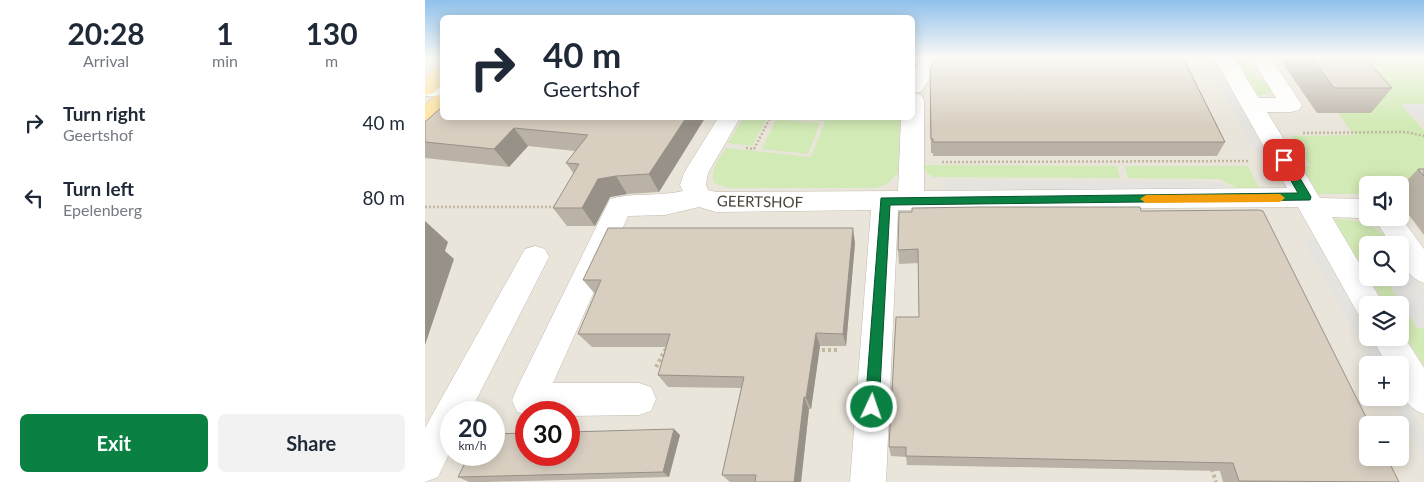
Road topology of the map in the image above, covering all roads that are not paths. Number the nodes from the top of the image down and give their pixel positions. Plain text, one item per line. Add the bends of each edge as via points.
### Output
1 (1237, 80) edge
2 (1275, 80) edge
3 (425, 88) edge
4 (440, 90) edge
5 (440, 104) edge
6 (1252, 105) junction
7 (425, 117) edge
8 (728, 120) edge
9 (913, 120) edge
10 (699, 196) junction
11 (898, 201) junction
12 (1309, 202) junction
13 (1359, 208) edge
14 (1393, 226) edge
15 (535, 257) dead end
16 (1424, 271) edge
17 (1364, 296) edge
18 (1393, 346) edge
19 (1421, 389) edge
20 (639, 399) road end
21 (459, 401) edge
22 (440, 436) edge
23 (425, 464) edge
24 (868, 482) edge

1 - 6 street
2 - 6 street via 1291,105
3 - 4 street
5 - 7 main road
6 - 12 street
8 - 10 street, GEERTSHOF via 696,173 693,185
9 - 11 street via 912,162
10 - 11 street, GEERTSHOF via 716,202
10 - 20 street via 665,205 619,206 529,400
11 - 12 street, GEERTSHOF
11 - 24 street via 876,350
12 - 13 street, GEERTSHOF
12 - 17 street
14 - 16 street
15 - 21 street
18 - 19 street
22 - 23 street

